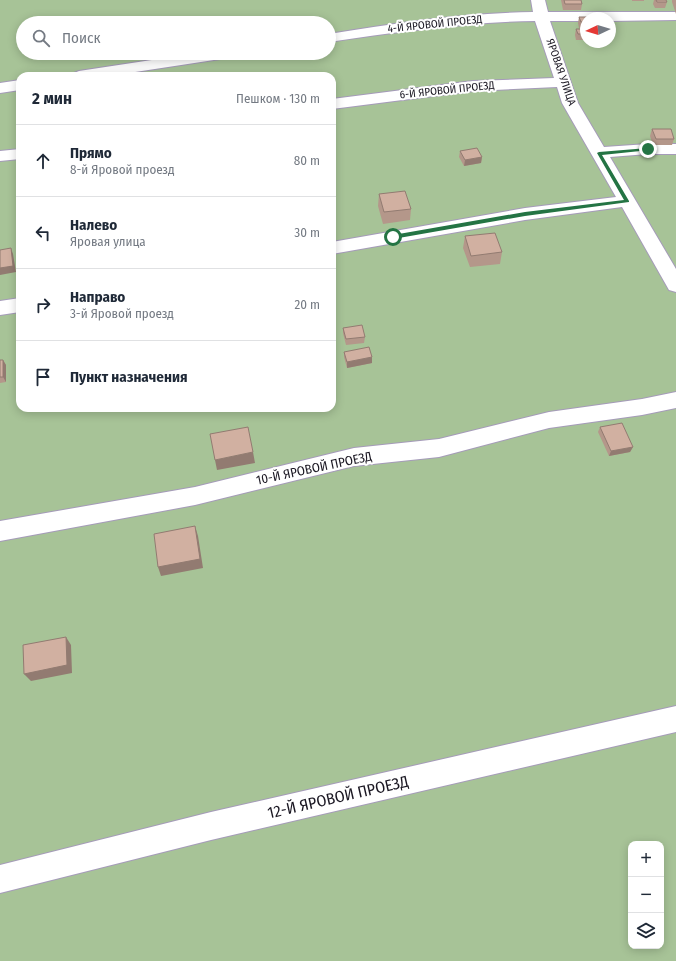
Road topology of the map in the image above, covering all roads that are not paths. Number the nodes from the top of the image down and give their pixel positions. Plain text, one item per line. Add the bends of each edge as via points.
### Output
1 (540, 8) edge
2 (676, 16) edge
3 (336, 37) edge
4 (182, 60) edge
5 (105, 72) edge
6 (563, 82) junction
7 (16, 86) edge
8 (0, 88) edge
9 (336, 103) edge
10 (676, 149) edge
11 (599, 153) junction
12 (16, 154) edge
13 (0, 156) edge
14 (627, 201) junction
15 (336, 247) edge
16 (676, 285) edge
17 (16, 306) edge
18 (0, 308) edge
19 (676, 400) edge
20 (0, 531) edge
21 (676, 719) edge
22 (0, 879) edge

1 - 2 street, 4-Й ЯРОВОЙ ПРОЕЗД
1 - 3 street, 4-Й ЯРОВОЙ ПРОЕЗД via 507,17
1 - 6 street, ЯРОВАЯ УЛИЦА
4 - 5 street
6 - 9 street, 6-Й ЯРОВОЙ ПРОЕЗД via 473,86
6 - 11 street, ЯРОВАЯ УЛИЦА via 570,103
7 - 8 street
10 - 11 street
11 - 14 street, ЯРОВАЯ УЛИЦА
12 - 13 street
14 - 15 street via 525,214
14 - 16 street, ЯРОВАЯ УЛИЦА
17 - 18 street
19 - 20 street, 10-Й ЯРОВОЙ ПРОЕЗД via 549,420 439,448 354,457 195,496
21 - 22 street, 12-Й ЯРОВОЙ ПРОЕЗД via 211,826

